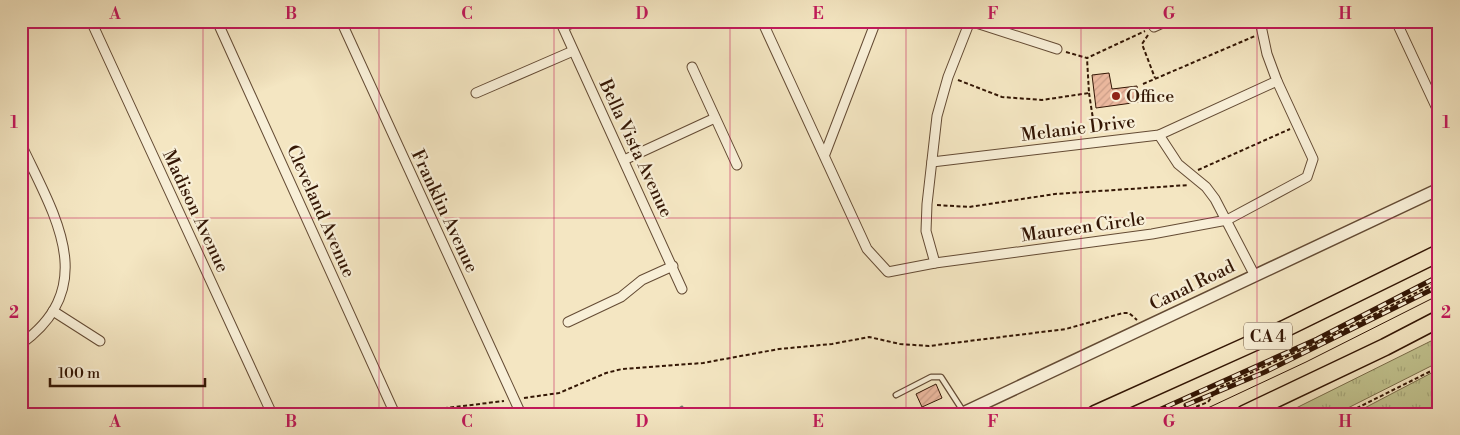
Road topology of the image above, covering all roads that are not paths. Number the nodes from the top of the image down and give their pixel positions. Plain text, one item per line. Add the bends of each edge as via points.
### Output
1 (91, 21) edge
2 (217, 21) edge
3 (340, 21) edge
4 (577, 21) edge
5 (762, 21) edge
6 (876, 21) edge
7 (970, 21) edge
8 (1167, 21) edge
9 (1260, 21) edge
10 (1396, 21) edge
11 (562, 24) edge
12 (1154, 27) road end
13 (1057, 49) road end
14 (573, 51) junction
15 (692, 66) dead end
16 (1277, 81) junction
17 (476, 93) dead end
18 (1439, 113) edge
19 (715, 118) junction
20 (1159, 135) junction
21 (21, 144) edge
22 (825, 154) junction
23 (624, 160) junction
24 (932, 162) junction
25 (737, 165) dead end
26 (1439, 189) edge
27 (1227, 220) junction
28 (1439, 253) edge
29 (935, 263) junction
30 (673, 266) junction
31 (1254, 274) junction
32 (682, 288) dead end
33 (53, 312) junction
34 (1439, 319) edge
35 (568, 322) dead end
36 (100, 341) dead end
37 (21, 344) edge
38 (896, 395) dead end
39 (962, 413) edge
40 (272, 414) edge
41 (396, 414) edge
42 (520, 414) edge
43 (1095, 414) edge
44 (1244, 414) edge

1 - 40 street, Madison Avenue
2 - 41 street, Cleveland Avenue
3 - 42 street, Franklin Avenue
4 - 11 street
5 - 22 street
6 - 22 street
7 - 13 street
7 - 24 street via 937,116
8 - 12 street
9 - 16 street, Maureen Circle
10 - 18 street
11 - 14 street, Bella Vista Avenue
14 - 17 street
14 - 23 street, Bella Vista Avenue
15 - 19 street
16 - 20 street, Melanie Drive
16 - 27 street, Maureen Circle via 1313,159 1306,177
19 - 23 street
19 - 25 street
20 - 24 street, Melanie Drive
20 - 27 street via 1169,153 1204,184
21 - 33 street via 60,229 66,259 64,284
22 - 29 street, Maureen Circle via 867,249 888,272
23 - 30 street, Bella Vista Avenue
24 - 29 street via 926,231
26 - 31 street, Canal Road
27 - 29 street, Maureen Circle via 1152,234
27 - 31 street
28 - 43 highway, CA 4 via 1284,329
30 - 32 street, Bella Vista Avenue
30 - 35 street via 642,280 621,297
31 - 39 street, Canal Road
33 - 36 street
33 - 37 street via 35,334
34 - 44 highway
38 - 39 lane via 931,377 941,377

